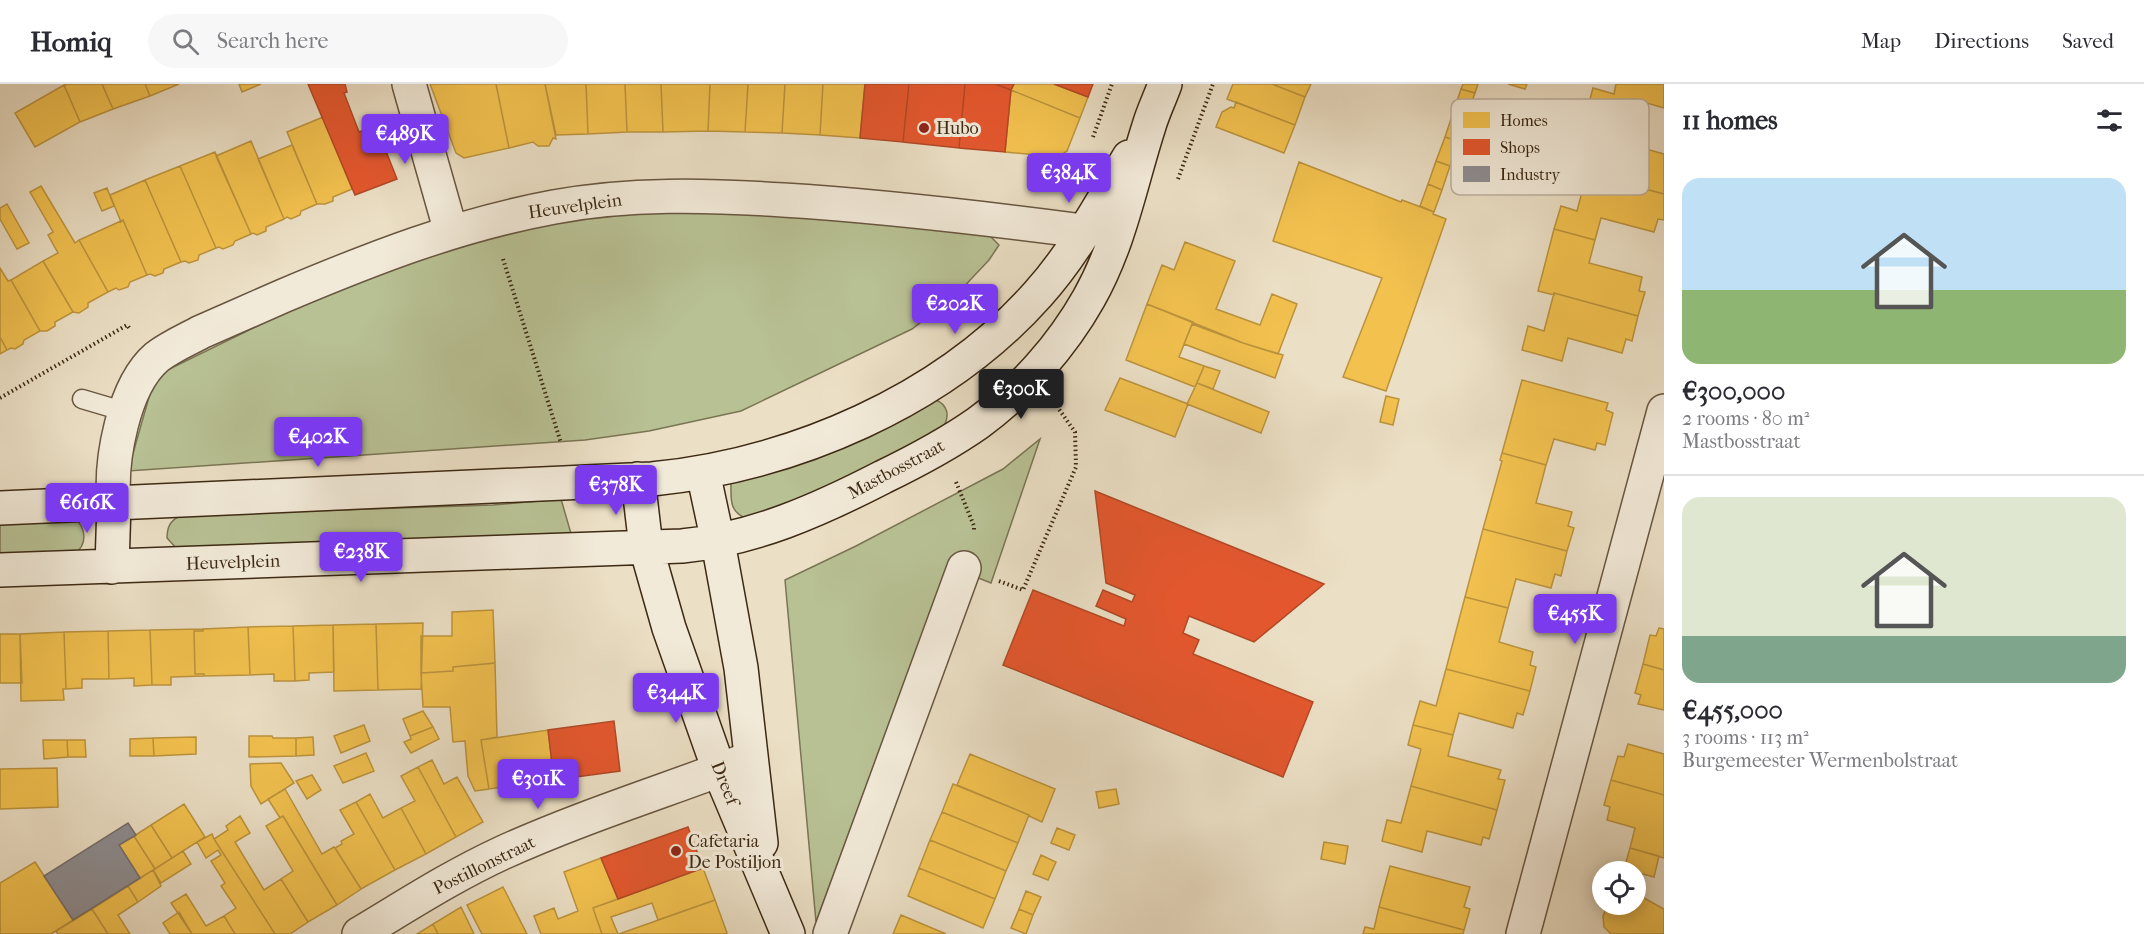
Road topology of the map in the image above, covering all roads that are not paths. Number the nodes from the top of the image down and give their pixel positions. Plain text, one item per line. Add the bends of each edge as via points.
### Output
1 (409, 84) edge
2 (1165, 84) edge
3 (1149, 125) junction
4 (1083, 231) junction
5 (451, 232) junction
6 (1118, 236) junction
7 (82, 399) dead end
8 (1664, 411) edge
9 (126, 412) junction
10 (703, 472) junction
11 (638, 479) junction
12 (114, 503) junction
13 (0, 508) edge
14 (718, 542) junction
15 (646, 547) junction
16 (112, 567) junction
17 (964, 568) road end
18 (0, 570) edge
19 (751, 758) junction
20 (719, 770) junction
21 (765, 880) junction
22 (359, 934) edge
23 (788, 934) edge
24 (830, 934) edge
25 (1523, 934) edge

1 - 5 street
2 - 3 street, Mastbosstraat
3 - 4 street, Mastbosstraat
3 - 6 street, Mastbosstraat
4 - 5 street, Heuvelplein via 910,210 752,198 622,199 556,207
4 - 6 street, Heuvelplein
4 - 10 street, Mastbosstraat via 1057,272 1019,315 926,387 839,432 765,458
5 - 9 street, Heuvelplein via 411,244 190,338 154,360
6 - 14 street, Mastbosstraat via 1089,299 1053,350 1032,375 979,422 924,456 839,499 781,524
7 - 9 lane
8 - 25 street
9 - 12 street, Heuvelplein via 114,455
10 - 11 street
10 - 14 street, Dreef
11 - 12 street
11 - 15 street, Dreef
12 - 13 street
12 - 16 street, Heuvelplein
14 - 15 street, Heuvelplein
14 - 19 street, Dreef via 741,668
15 - 16 street, Heuvelplein
15 - 20 street, Dreef via 669,628
16 - 18 street, Heuvelplein
17 - 24 street
19 - 20 street, Postillonstraat
19 - 21 street, Dreef
20 - 21 street, Dreef
20 - 22 street, Postillonstraat via 504,852 456,875
21 - 23 street, Dreef

